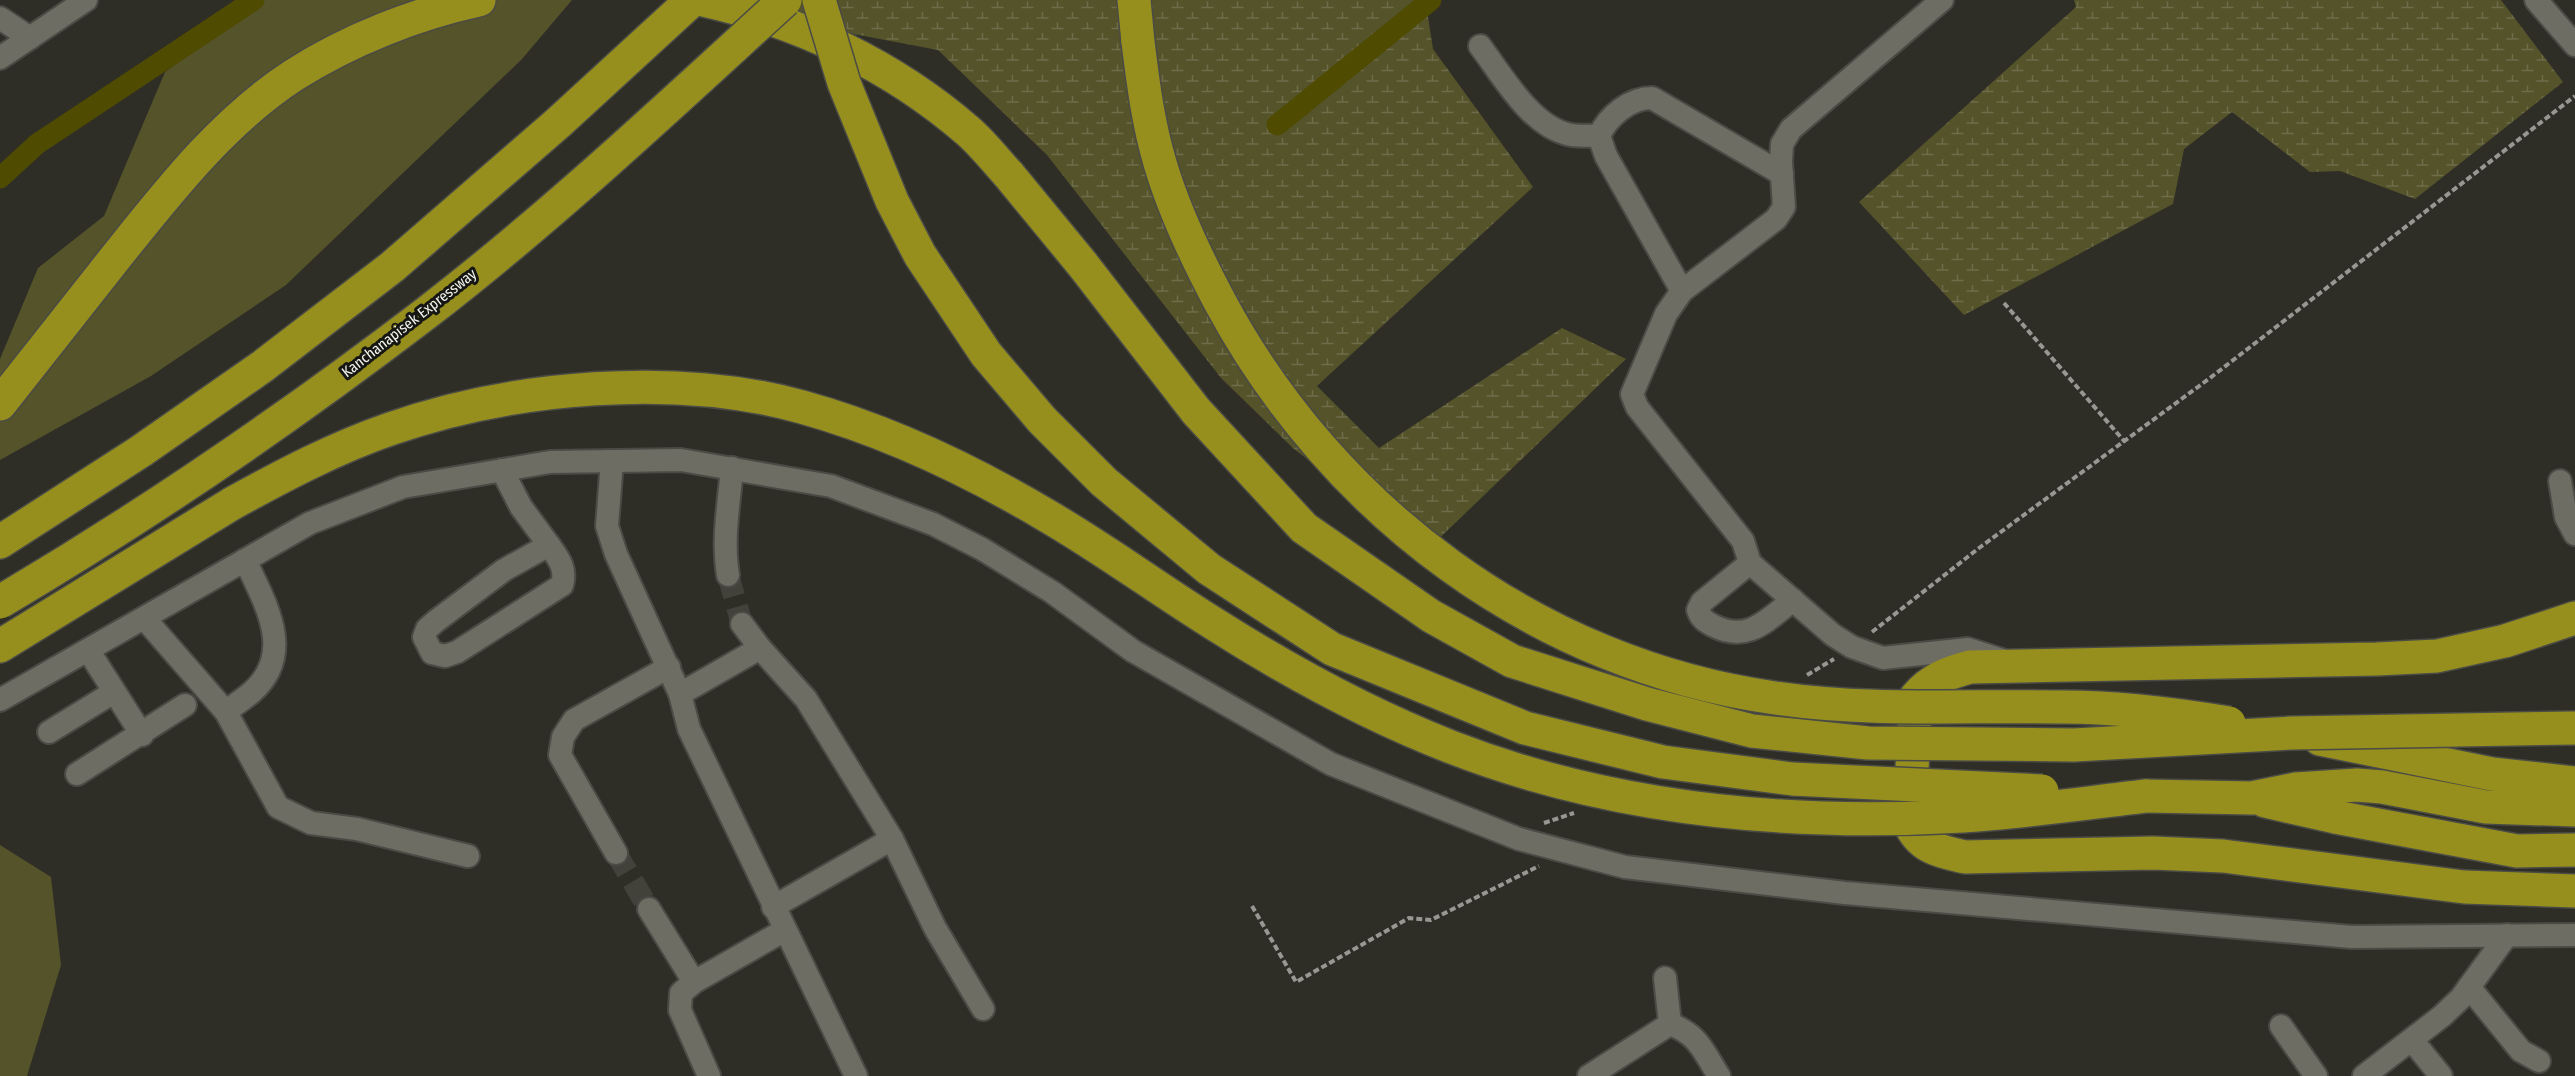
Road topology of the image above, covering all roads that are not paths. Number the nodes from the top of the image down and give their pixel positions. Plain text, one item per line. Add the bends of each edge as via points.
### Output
1 (86, 0) edge
2 (479, 0) edge
3 (692, 0) edge
4 (704, 0) edge
5 (786, 0) edge
6 (819, 0) edge
7 (1134, 0) edge
8 (1942, 0) edge
9 (2536, 0) edge
10 (0, 18) edge
11 (30, 38) junction
12 (2575, 45) edge
13 (1480, 46) dead end
14 (0, 58) edge
15 (1599, 136) junction
16 (1782, 174) junction
17 (1682, 291) junction
18 (0, 404) edge
19 (612, 461) junction
20 (732, 468) junction
21 (502, 470) junction
22 (2560, 481) dead end
23 (2575, 534) edge
24 (0, 542) edge
25 (549, 545) junction
26 (245, 560) junction
27 (1750, 563) junction
28 (728, 575) tunnel mouth
29 (1793, 600) junction
30 (0, 602) edge
31 (2575, 618) edge
32 (145, 619) junction
33 (742, 624) tunnel mouth
34 (0, 646) edge
35 (760, 648) junction
36 (88, 650) junction
37 (2020, 666) junction
38 (669, 667) junction
39 (114, 692) junction
40 (680, 694) junction
41 (0, 700) edge
42 (185, 705) dead end
43 (226, 712) junction
44 (2575, 728) edge
45 (49, 732) dead end
46 (2291, 733) junction
47 (142, 735) junction
48 (77, 774) dead end
49 (2575, 783) edge
50 (2146, 796) junction
51 (2252, 798) junction
52 (2575, 810) edge
53 (892, 839) junction
54 (2575, 850) edge
55 (616, 853) tunnel mouth
56 (468, 856) dead end
57 (2575, 891) edge
58 (773, 907) junction
59 (649, 909) tunnel mouth
60 (785, 930) junction
61 (2507, 935) junction
62 (2575, 935) edge
63 (1665, 978) dead end
64 (694, 982) junction
65 (2469, 987) junction
66 (983, 1009) dead end
67 (1670, 1024) junction
68 (2281, 1026) dead end
69 (2412, 1040) junction
70 (2539, 1061) dead end
71 (709, 1076) edge
72 (856, 1076) edge
73 (1589, 1076) edge
74 (1719, 1076) edge
75 (2316, 1076) edge
76 (2364, 1076) edge
77 (2440, 1076) edge

1 - 11 street
2 - 18 highway via 406,21 347,46 293,76 252,109 178,181
3 - 24 highway via 392,267 263,366
4 - 46 highway, bridge via 739,8 824,39 924,95 970,133 1009,175 1196,411 1304,528 1431,616 1512,661 1647,704 1752,731 1856,742 2074,745
5 - 30 highway, Kanchanapisek Expressway, bridge via 597,171 426,313 274,425
6 - 50 highway, bridge via 844,83 892,201 920,255 986,354 1042,420 1104,482 1209,569 1332,649 1525,728 1663,762 1792,779
7 - 46 highway, bridge via 1146,102 1159,162 1180,220 1235,330 1315,444 1362,494 1462,576 1517,610 1628,661 1696,682 1774,698 1858,706 2118,709
8 - 16 street via 1791,129 1782,144
9 - 12 street
10 - 11 street
11 - 14 street
13 - 15 street via 1530,112 1551,128 1567,135
15 - 16 street via 1605,124 1624,107 1639,98 1652,98
15 - 17 street via 1606,156
16 - 17 street via 1784,207 1776,219
17 - 27 street via 1666,314 1632,394 1637,407 1743,541
19 - 20 street via 681,459
19 - 21 street via 550,462
19 - 38 street via 607,526 616,554
20 - 28 street via 726,528
20 - 61 street via 831,486 933,524 1052,592 1133,651 1331,764 1519,839 1567,852 1625,867 1881,897 2352,937
21 - 25 street via 521,507
21 - 26 street via 403,487 310,523
22 - 23 street via 2566,516
25 - 25 street via 504,570 427,629 424,637 432,653 446,656 457,652 556,591 565,577 562,564
26 - 32 street
26 - 43 street via 272,619 275,643 269,669 253,691
27 - 29 street
27 - 29 street via 1702,602 1698,610 1704,621 1727,633 1744,633
29 - 37 street via 1833,635 1883,658 1968,649
31 - 37 highway via 2505,641 2437,656
32 - 36 street
32 - 43 street
33 - 35 street
34 - 50 highway, bridge via 233,503 328,454 387,430 503,399 616,388 674,389 797,405 863,426 925,452 1047,515 1301,676 1451,747 1531,774 1617,796 1790,818 1965,816
35 - 40 street
35 - 53 street via 806,699
36 - 39 street
36 - 41 street
37 - 57 highway via 1970,667 1942,675 1916,697 1909,822 1915,837 1939,851 1965,857 2153,853 2257,859 2464,887
38 - 40 street
38 - 55 street via 574,720 563,737 560,755
39 - 45 street
39 - 47 street
40 - 58 street via 689,729
42 - 47 street
43 - 56 street via 278,807 311,823 357,829
44 - 46 highway, bridge
46 - 49 highway, bridge via 2492,774
47 - 48 street
50 - 51 highway
51 - 52 highway via 2296,789 2357,785 2486,807
51 - 54 highway via 2517,851
53 - 58 street
53 - 66 street via 935,928
58 - 60 street
59 - 64 street
60 - 64 street
60 - 72 street
61 - 62 street
61 - 65 street
63 - 67 street
64 - 71 street via 681,993 680,1010
65 - 69 street
65 - 70 street via 2521,1051
67 - 73 street
67 - 74 street via 1687,1030
68 - 75 street
69 - 76 street
69 - 77 street

